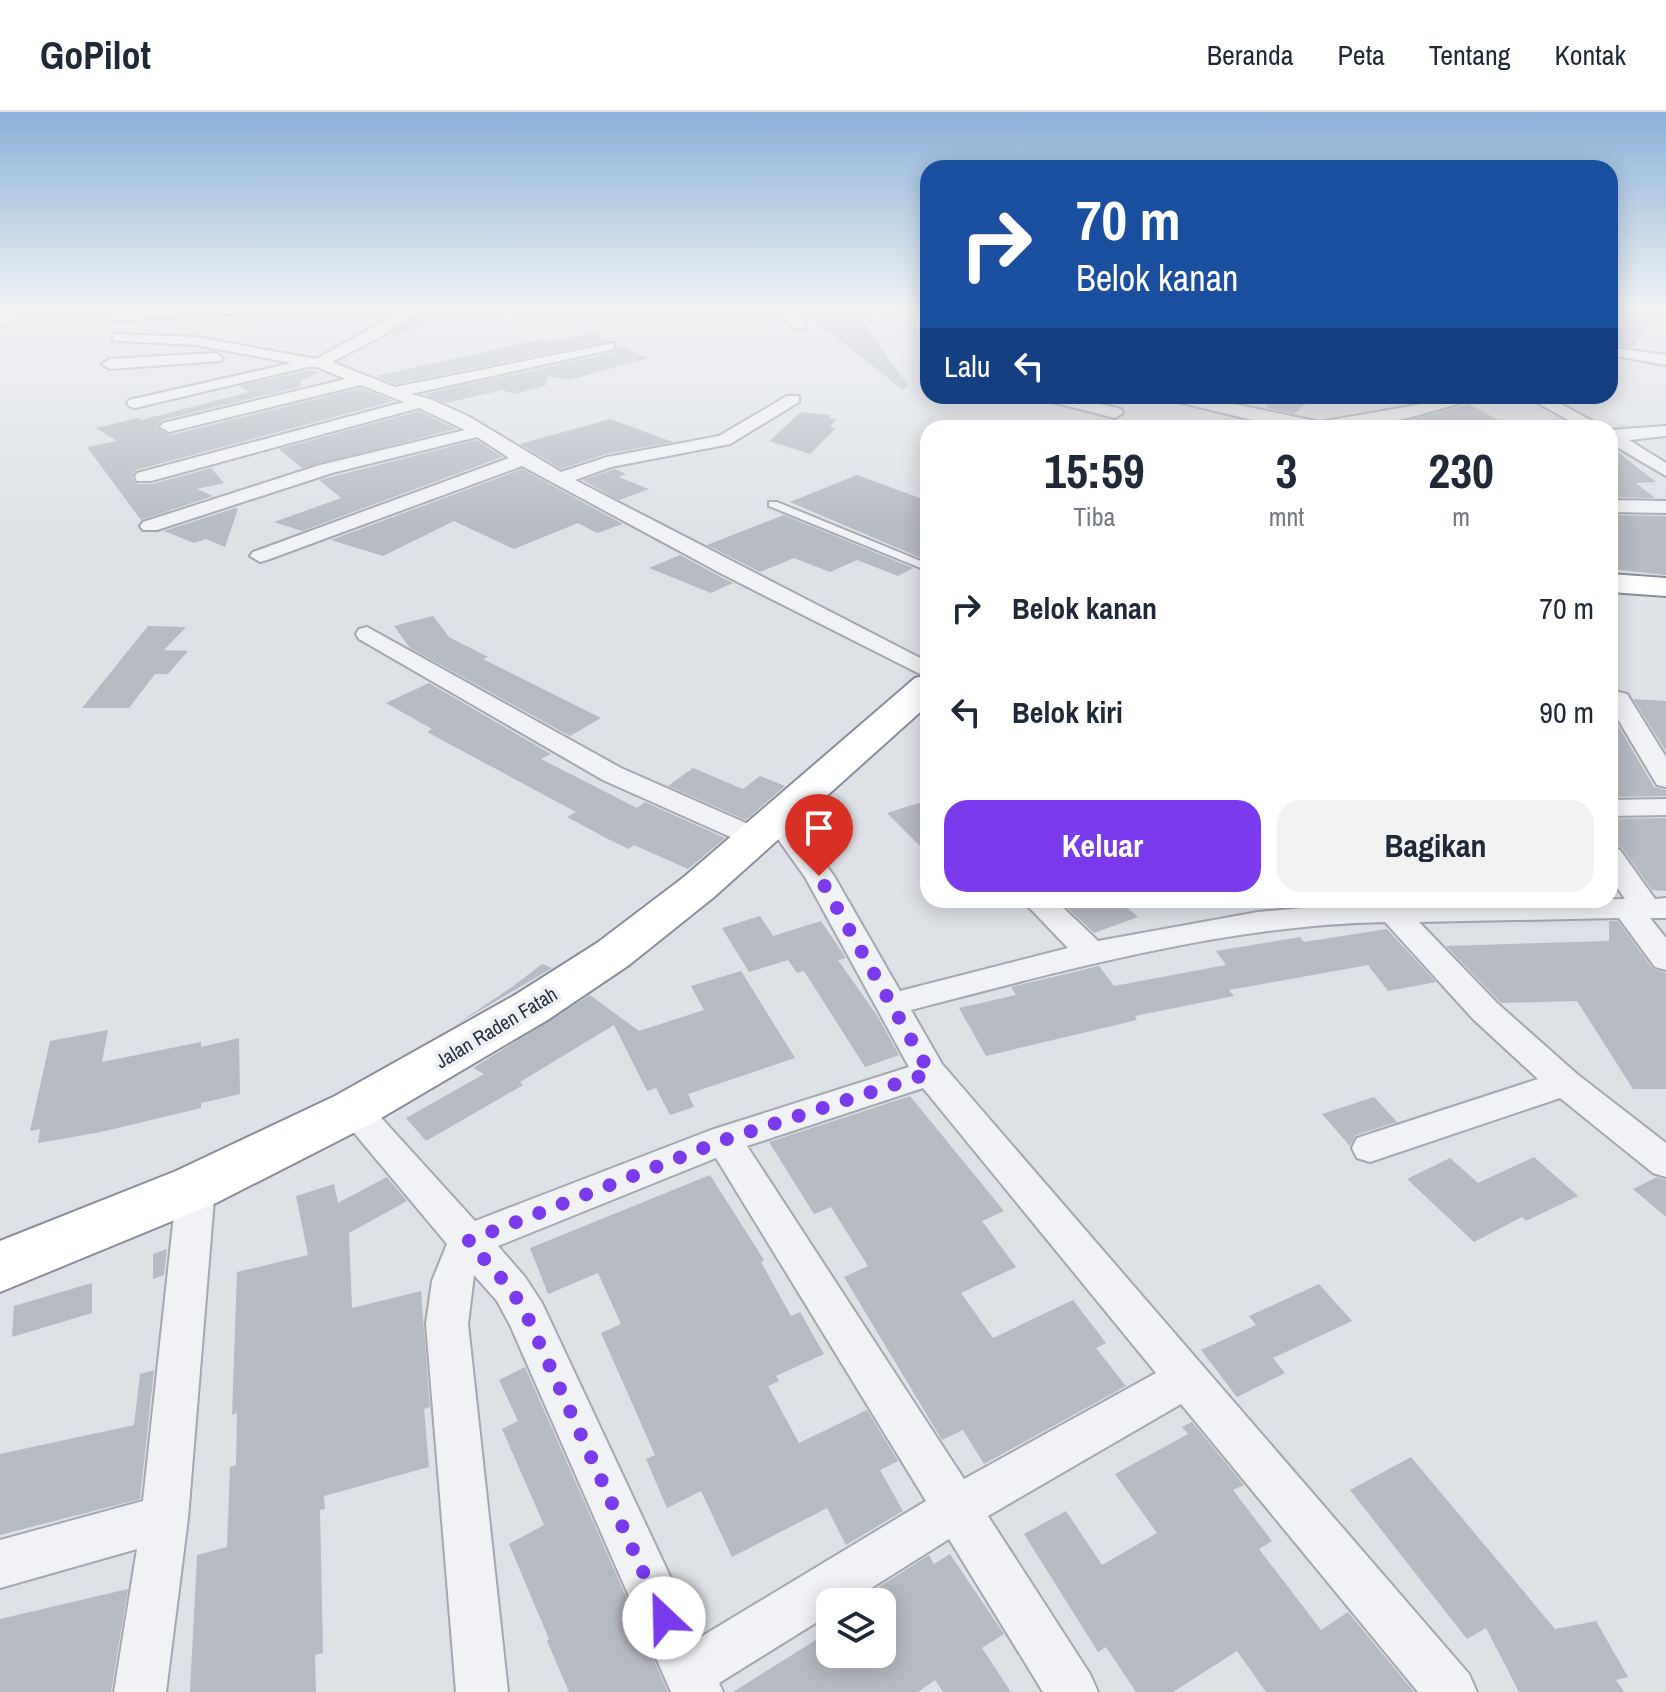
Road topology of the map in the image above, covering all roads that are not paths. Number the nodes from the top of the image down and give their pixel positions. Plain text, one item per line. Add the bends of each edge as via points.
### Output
1 (230, 382) edge
2 (354, 382) edge
3 (366, 382) edge
4 (442, 382) edge
5 (394, 392) junction
6 (793, 399) dead end
7 (424, 402) junction
8 (135, 403) dead end
9 (1078, 404) edge
10 (1210, 404) edge
11 (1448, 404) edge
12 (1549, 404) edge
13 (1115, 413) dead end
14 (1402, 413) junction
15 (1284, 420) edge
16 (1364, 420) edge
17 (1412, 420) edge
18 (1580, 420) edge
19 (169, 427) dead end
20 (481, 431) junction
21 (1666, 431) edge
22 (1618, 433) edge
23 (1618, 441) edge
24 (523, 459) junction
25 (1666, 471) edge
26 (144, 477) dead end
27 (560, 479) junction
28 (773, 504) dead end
29 (1618, 506) edge
30 (1666, 507) edge
31 (150, 526) dead end
32 (260, 556) dead end
33 (920, 565) edge
34 (1618, 584) edge
35 (1666, 587) edge
36 (367, 634) dead end
37 (920, 667) edge
38 (920, 693) edge
39 (1621, 716) edge
40 (1666, 779) edge
41 (1666, 807) edge
42 (1618, 808) edge
43 (766, 827) junction
44 (1618, 868) edge
45 (1045, 908) edge
46 (1369, 908) edge
47 (1646, 908) edge
48 (1288, 910) edge
49 (1091, 953) junction
50 (1666, 960) edge
51 (892, 1004) junction
52 (930, 1073) junction
53 (1565, 1083) junction
54 (353, 1110) junction
55 (724, 1140) junction
56 (1370, 1148) dead end
57 (1664, 1160) edge
58 (196, 1187) junction
59 (468, 1241) junction
60 (0, 1267) edge
61 (1185, 1379) junction
62 (957, 1508) junction
63 (165, 1518) junction
64 (0, 1564) edge
65 (693, 1683) edge
66 (140, 1692) edge
67 (482, 1692) edge
68 (1072, 1692) edge
69 (1451, 1692) edge

1 - 8 street
2 - 19 street
3 - 5 street
4 - 5 street
5 - 7 street
6 - 27 street via 724,440 607,462
7 - 20 street
7 - 26 street
9 - 13 street
10 - 15 street
11 - 14 street
12 - 18 street
14 - 16 street
14 - 17 street
20 - 24 street
20 - 31 street via 326,469
21 - 22 street
23 - 25 street
24 - 27 street
24 - 32 street
27 - 37 street
28 - 33 lane
29 - 30 street
34 - 35 highway
36 - 43 street via 612,774
38 - 43 highway, Jalan Raden Fatah
39 - 40 street
41 - 42 street
43 - 51 street via 819,876
43 - 54 highway, Jalan Raden Fatah via 613,954
44 - 47 street
45 - 49 street
46 - 47 street
46 - 48 street
46 - 53 street
47 - 50 street
48 - 49 street
49 - 51 street
51 - 52 street
52 - 55 street
52 - 61 street
53 - 56 street
53 - 57 street
54 - 58 highway, Jalan Raden Fatah
54 - 59 street
55 - 59 street
55 - 62 street
58 - 60 highway, Jalan Raden Fatah
58 - 63 street
59 - 65 street via 511,1289 527,1316
59 - 67 street via 448,1294 447,1324
61 - 62 street
61 - 69 street
62 - 65 street
62 - 68 street
63 - 64 street
63 - 66 street

